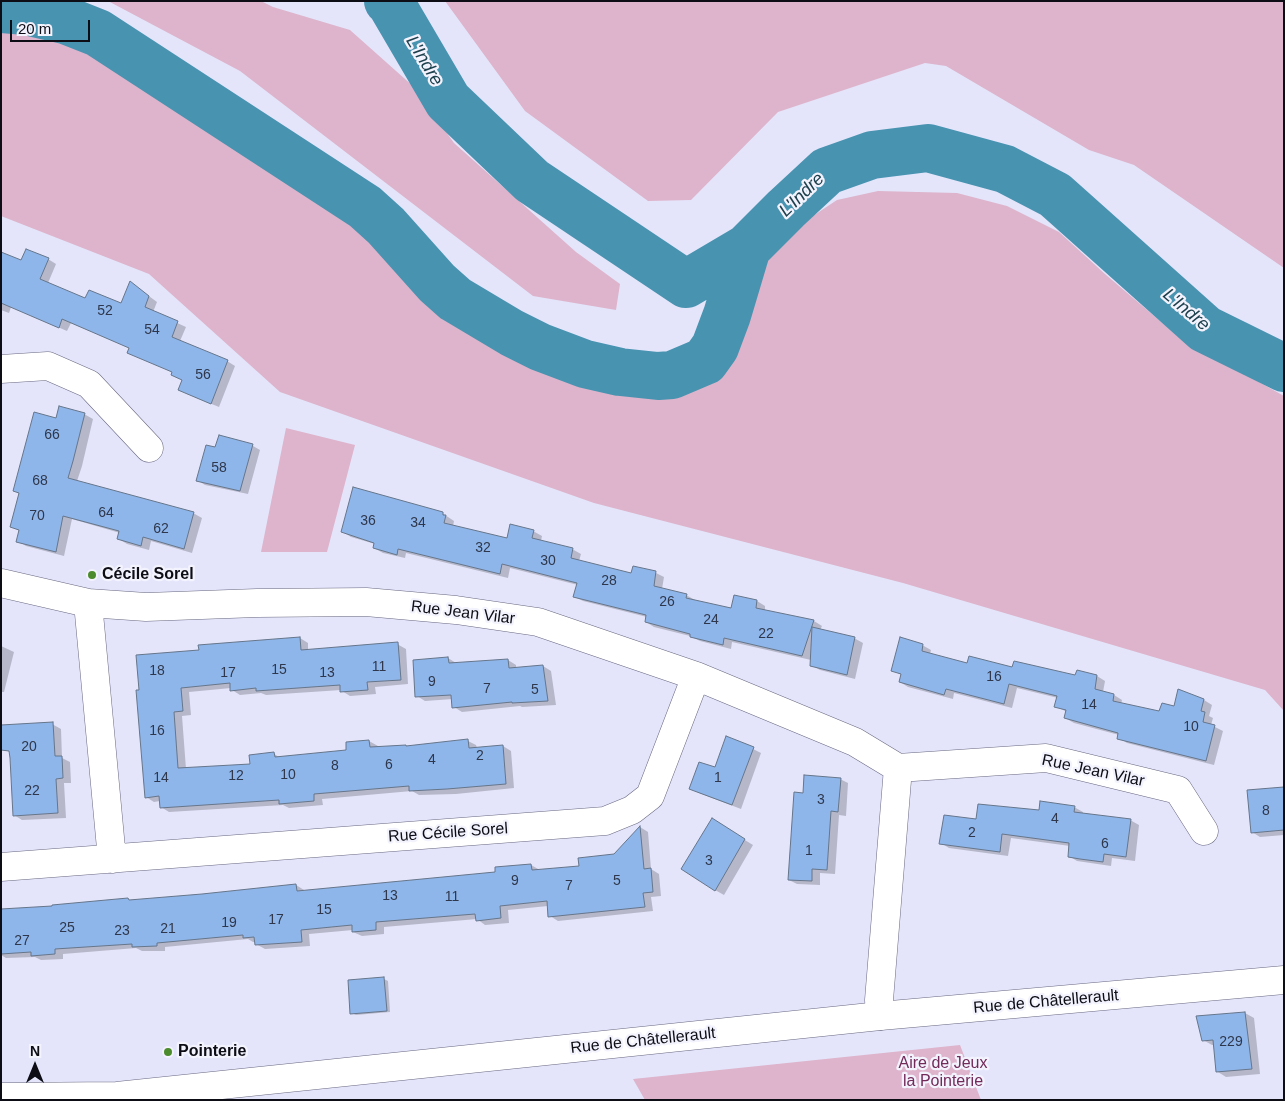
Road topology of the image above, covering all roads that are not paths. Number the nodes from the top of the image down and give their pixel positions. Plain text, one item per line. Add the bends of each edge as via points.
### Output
1 (1, 368) edge
2 (149, 448) dead end
3 (1, 583) edge
4 (88, 603) junction
5 (696, 676) junction
6 (898, 768) junction
7 (1204, 831) dead end
8 (112, 859) junction
9 (1, 867) edge
10 (1284, 980) edge
11 (880, 1016) junction
12 (1, 1097) edge

1 - 2 street via 48,366 89,384
3 - 4 street, Rue Jean Vilar
4 - 5 street, Rue Jean Vilar via 146,607 366,602 456,610 538,622
4 - 8 street
5 - 6 street, Rue Jean Vilar via 855,742
5 - 8 street, Rue Cécile Sorel via 650,796 632,810 606,821
6 - 7 street, Rue Jean Vilar via 1046,758 1178,790
6 - 11 street
8 - 9 street, Rue Cécile Sorel
10 - 11 street, Rue de Châtellerault
11 - 12 street, Rue de Châtellerault via 116,1096

